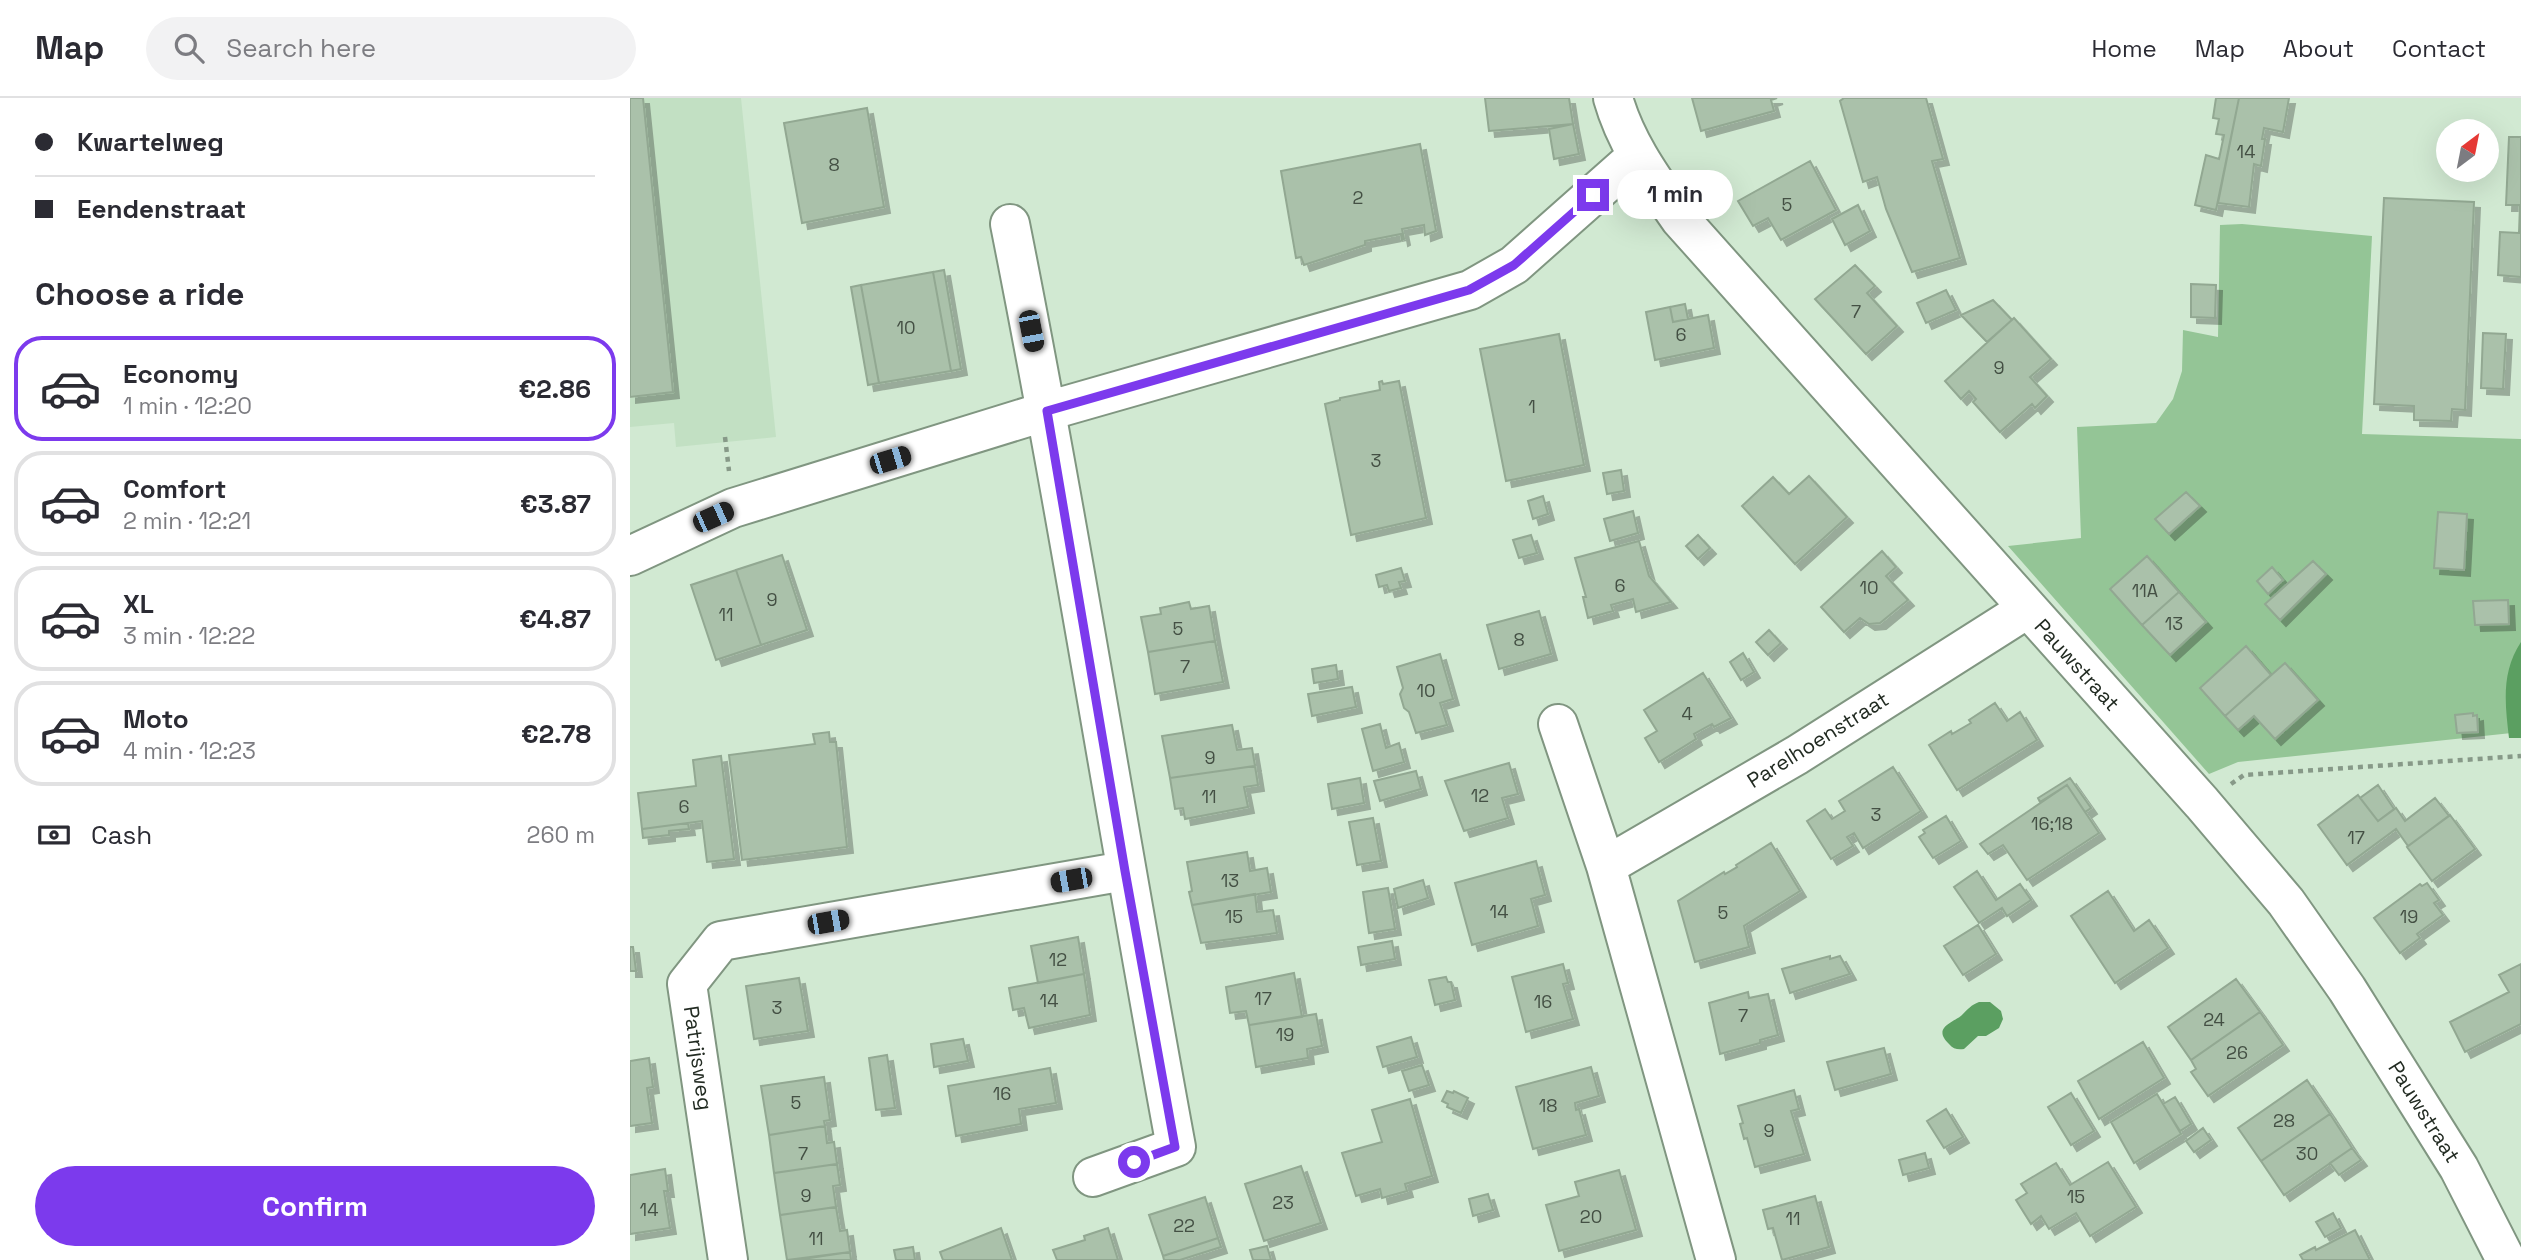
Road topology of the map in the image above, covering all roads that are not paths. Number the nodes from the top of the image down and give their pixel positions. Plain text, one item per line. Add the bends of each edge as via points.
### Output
1 (1613, 98) edge
2 (1637, 156) junction
3 (1010, 224) dead end
4 (1047, 411) junction
5 (630, 556) edge
6 (2027, 609) junction
7 (1558, 723) dead end
8 (1606, 866) junction
9 (1125, 871) junction
10 (1093, 1177) dead end
11 (728, 1260) edge
12 (1716, 1260) edge
13 (2506, 1260) edge

1 - 2 street, Pauwstraat
2 - 4 street via 1514,265 1469,290
2 - 6 street, Pauwstraat via 1680,219
3 - 4 street
4 - 5 street via 733,509
4 - 9 street
6 - 8 street, Parelhoenstraat via 1797,755
6 - 13 street, Pauwstraat via 2286,902 2347,989 2459,1168
7 - 8 street
8 - 12 street
9 - 10 street via 1175,1147
9 - 11 street, Patrijsweg via 721,941 687,984

